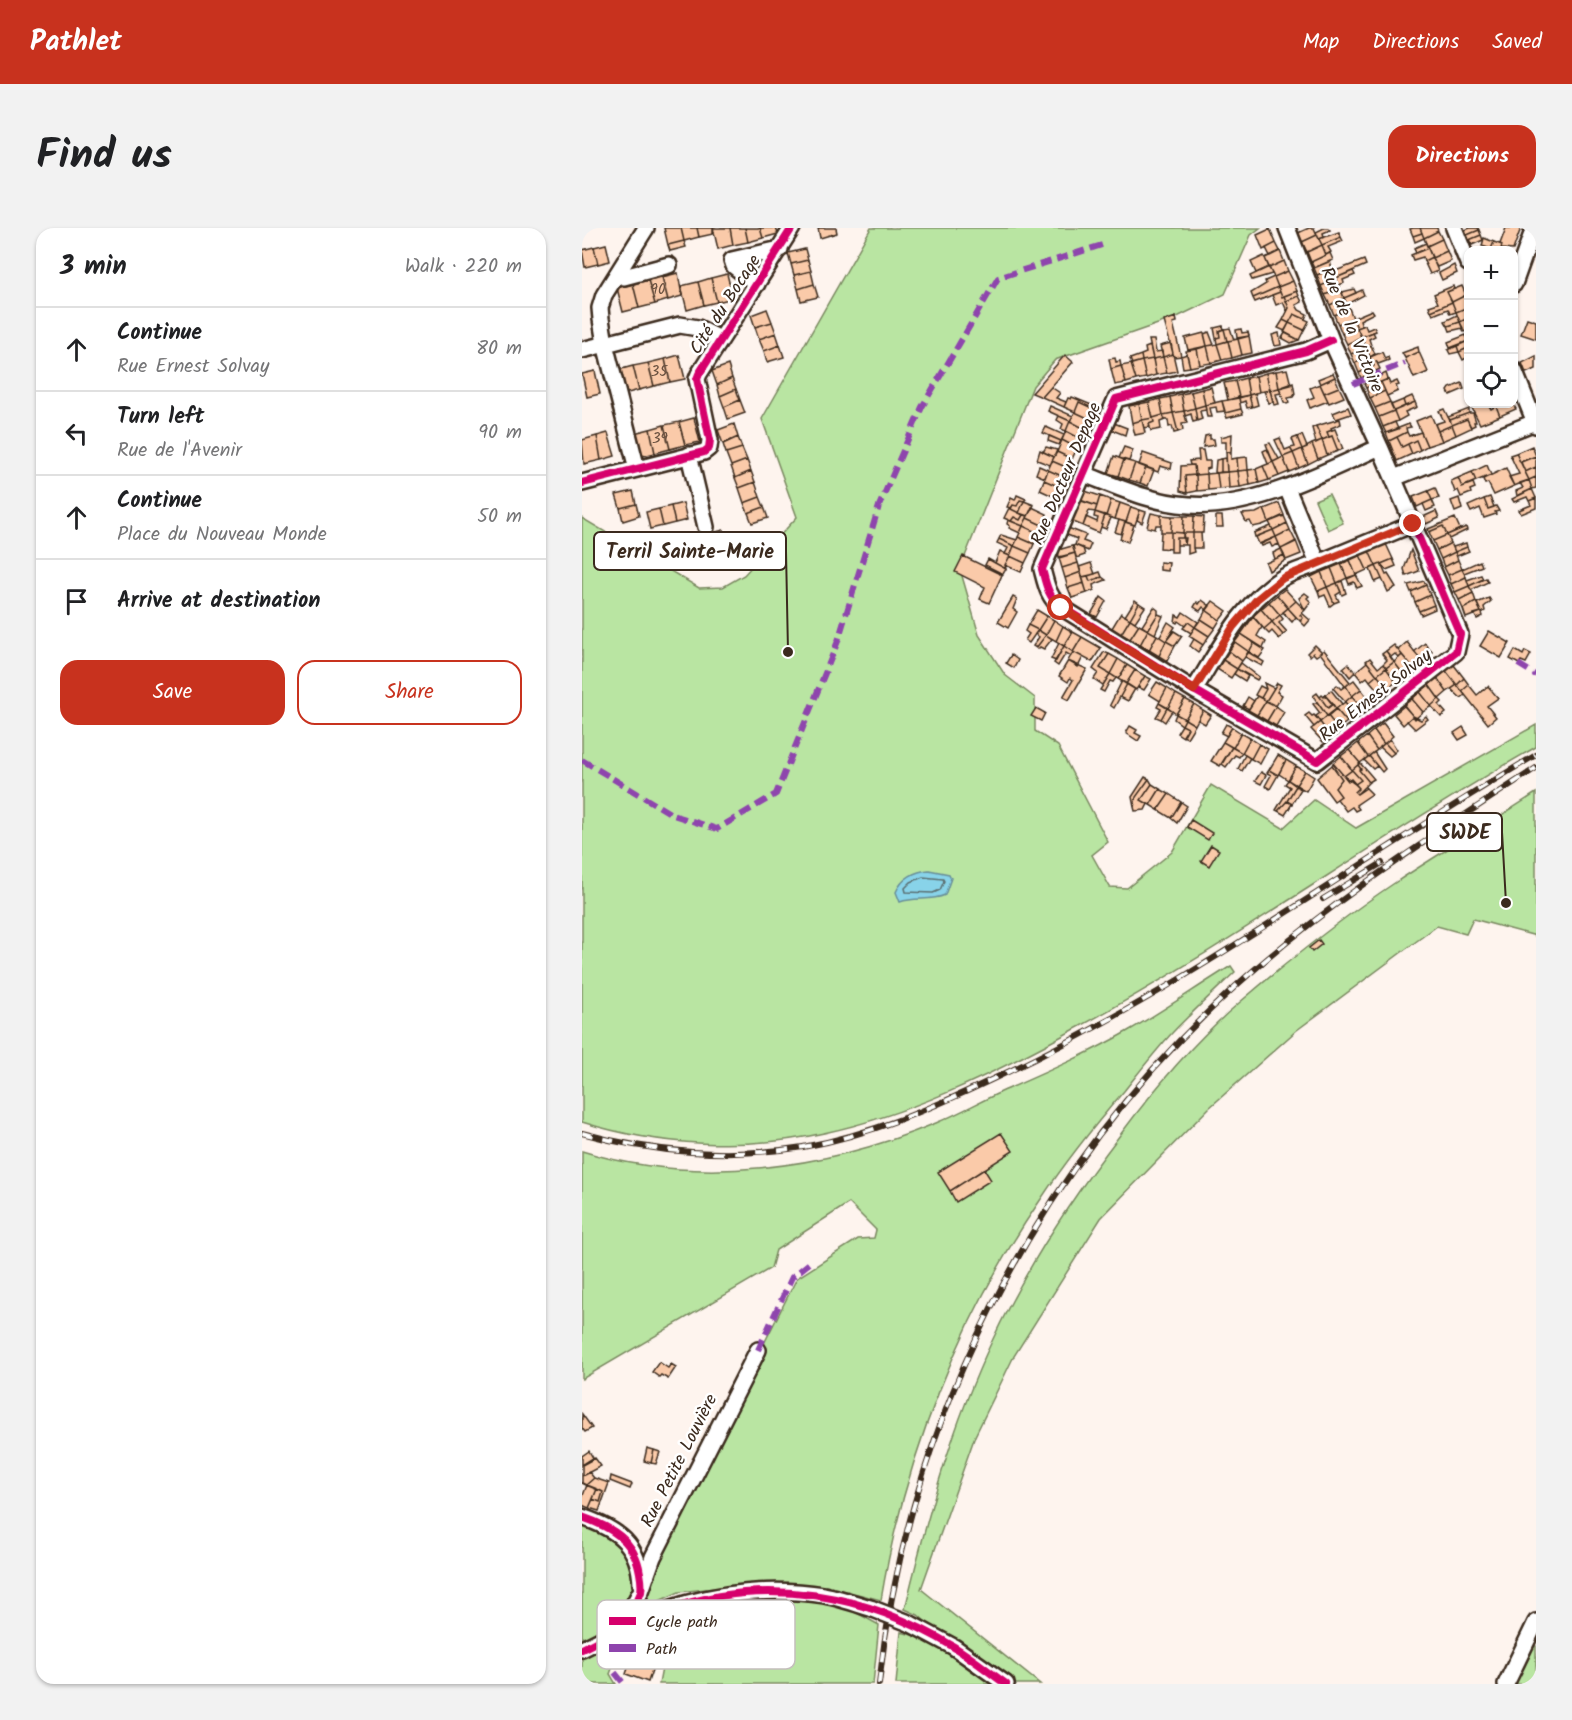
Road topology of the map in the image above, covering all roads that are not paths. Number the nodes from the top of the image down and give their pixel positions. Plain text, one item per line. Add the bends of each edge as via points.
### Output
1 (646, 228) edge
2 (792, 228) edge
3 (1287, 228) edge
4 (1454, 228) edge
5 (1534, 228) edge
6 (780, 249) junction
7 (1464, 253) edge
8 (669, 265) dead end
9 (618, 273) junction
10 (1518, 273) edge
11 (757, 284) junction
12 (720, 339) junction
13 (1331, 340) junction
14 (605, 344) junction
15 (582, 350) edge
16 (1518, 380) edge
17 (1535, 424) edge
18 (1380, 447) junction
19 (689, 455) junction
20 (637, 469) junction
21 (1084, 474) junction
22 (1394, 478) junction
23 (582, 483) edge
24 (1287, 488) junction
25 (1413, 524) junction
26 (706, 527) dead end
27 (1318, 563) junction
28 (1053, 602) joint
29 (1194, 690) junction
30 (758, 1350) dead end
31 (582, 1517) edge
32 (641, 1591) junction
33 (636, 1600) edge
34 (706, 1600) edge
35 (1536, 1622) edge
36 (597, 1641) edge
37 (1530, 1645) edge
38 (582, 1649) edge
39 (1006, 1684) edge
40 (1506, 1684) edge

1 - 9 street
2 - 6 street, Cité du Bocage
3 - 13 street, Rue de la Victoire
4 - 7 street
5 - 10 street
6 - 11 street, Cité du Bocage
6 - 11 street, Cité du Bocage via 732,260
8 - 9 street via 624,277
9 - 14 street via 600,308
11 - 12 street, Cité du Bocage
12 - 14 street, Cité du Bocage via 698,328 680,325
12 - 19 street, Cité du Bocage via 697,379 709,448
13 - 18 street, Rue de la Victoire
13 - 21 street, Rue Docteur Depage via 1306,351 1116,399
14 - 15 street, Cité du Bocage
14 - 20 street
16 - 17 street
17 - 22 street
18 - 22 street, Rue de la Victoire
18 - 24 street
19 - 20 street, Cité du Bocage
19 - 26 street
20 - 23 street, Cité du Bocage
21 - 24 street via 1145,497 1190,506 1228,502
21 - 28 street, Rue Docteur Depage via 1042,569
22 - 25 street, Rue de la Victoire
24 - 27 street
25 - 27 street
25 - 29 street, Rue Ernest Solvay via 1460,634 1456,652 1317,761
27 - 29 street via 1283,578 1257,599 1233,627
28 - 29 street, Rue Ernest Solvay
30 - 32 street, Rue Petite Louvière via 654,1557
31 - 32 street, Rue Petite Louvière via 600,1523 628,1544 637,1560
32 - 33 street, Rue Petite Louvière
34 - 39 street, bridge via 763,1592 824,1595 909,1623 954,1647
35 - 37 street
36 - 38 street
37 - 40 street

